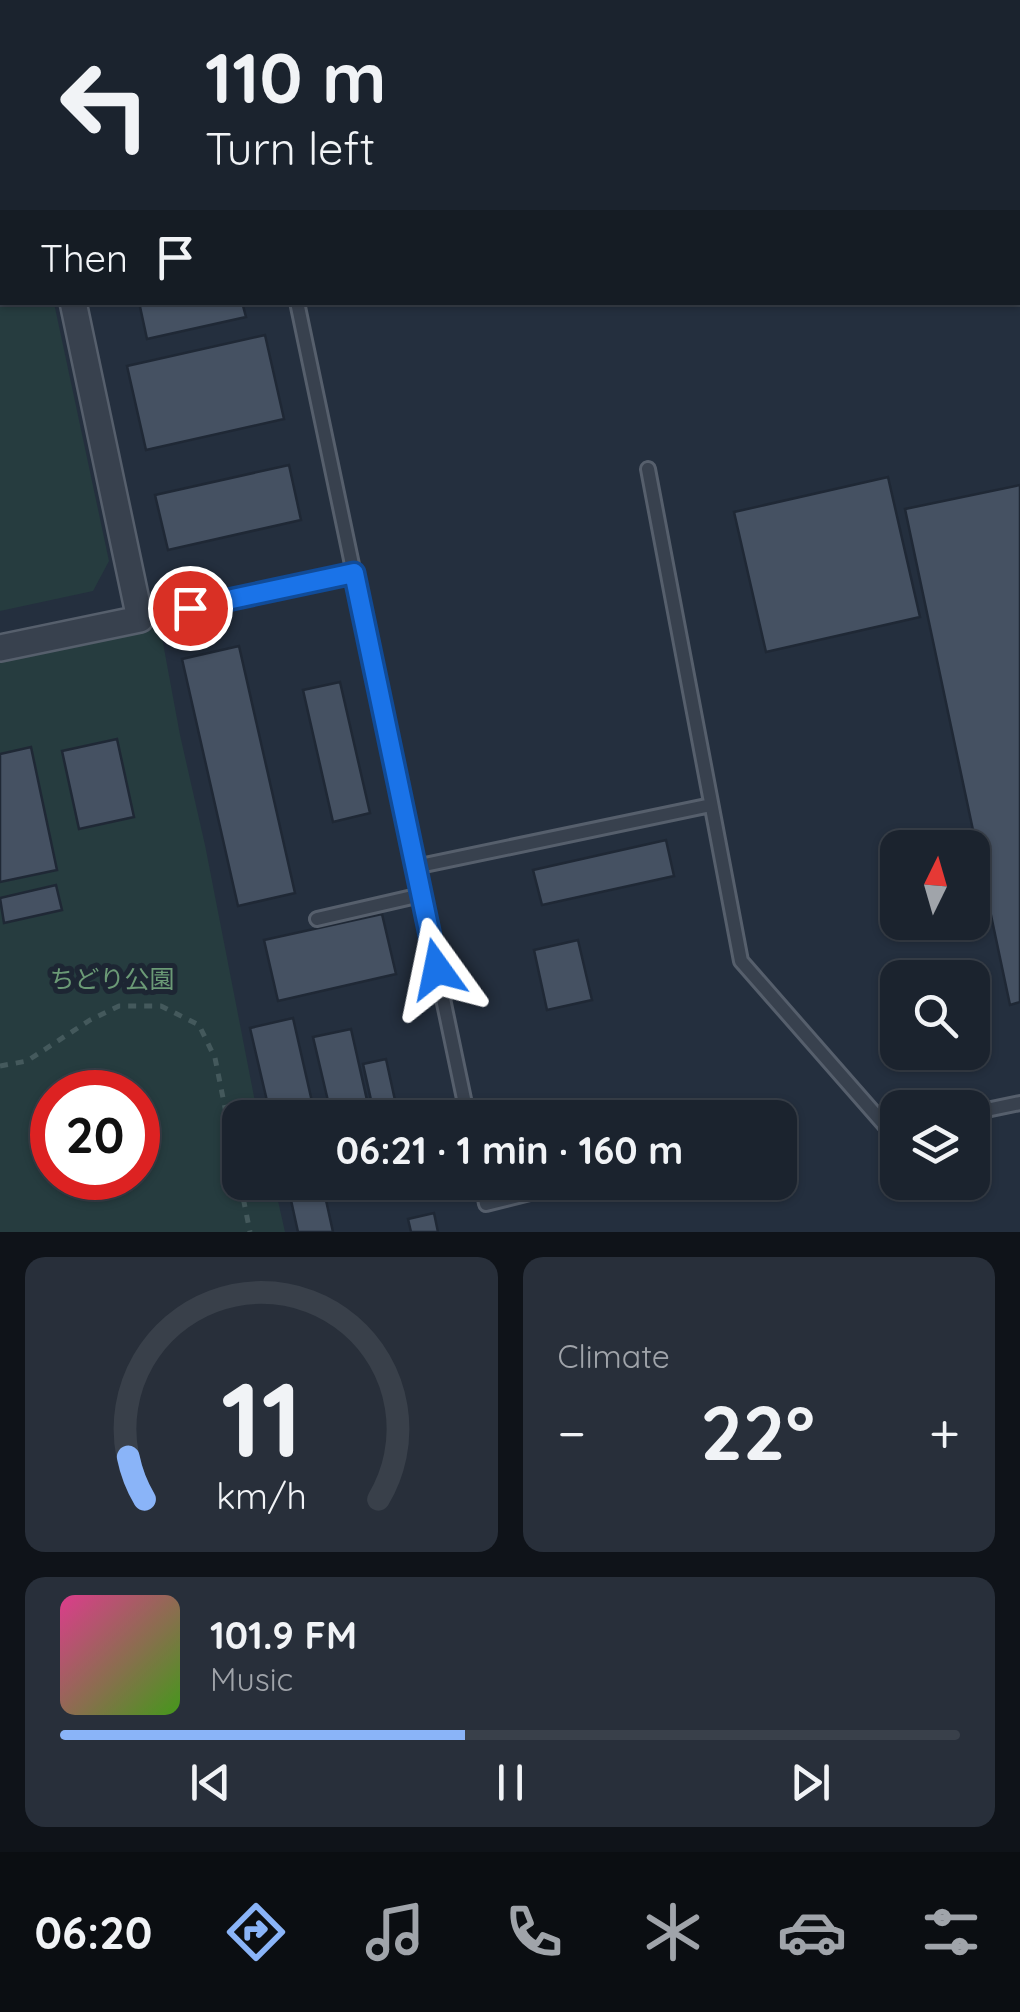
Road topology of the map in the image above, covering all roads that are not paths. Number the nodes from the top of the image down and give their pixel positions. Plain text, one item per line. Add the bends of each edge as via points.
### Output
1 (74, 305) edge
2 (298, 305) edge
3 (648, 470) dead end
4 (354, 573) junction
5 (140, 620) junction
6 (0, 648) edge
7 (711, 805) junction
8 (416, 868) junction
9 (421, 895) junction
10 (316, 918) dead end
11 (464, 1100) edge
12 (1020, 1103) edge
13 (990, 1109) edge
14 (880, 1120) edge

1 - 5 street
2 - 4 lane
3 - 7 lane
4 - 5 lane
4 - 8 lane
5 - 6 street
7 - 8 lane
7 - 14 lane via 741,962
8 - 9 lane
9 - 10 lane
9 - 11 lane
12 - 13 lane

